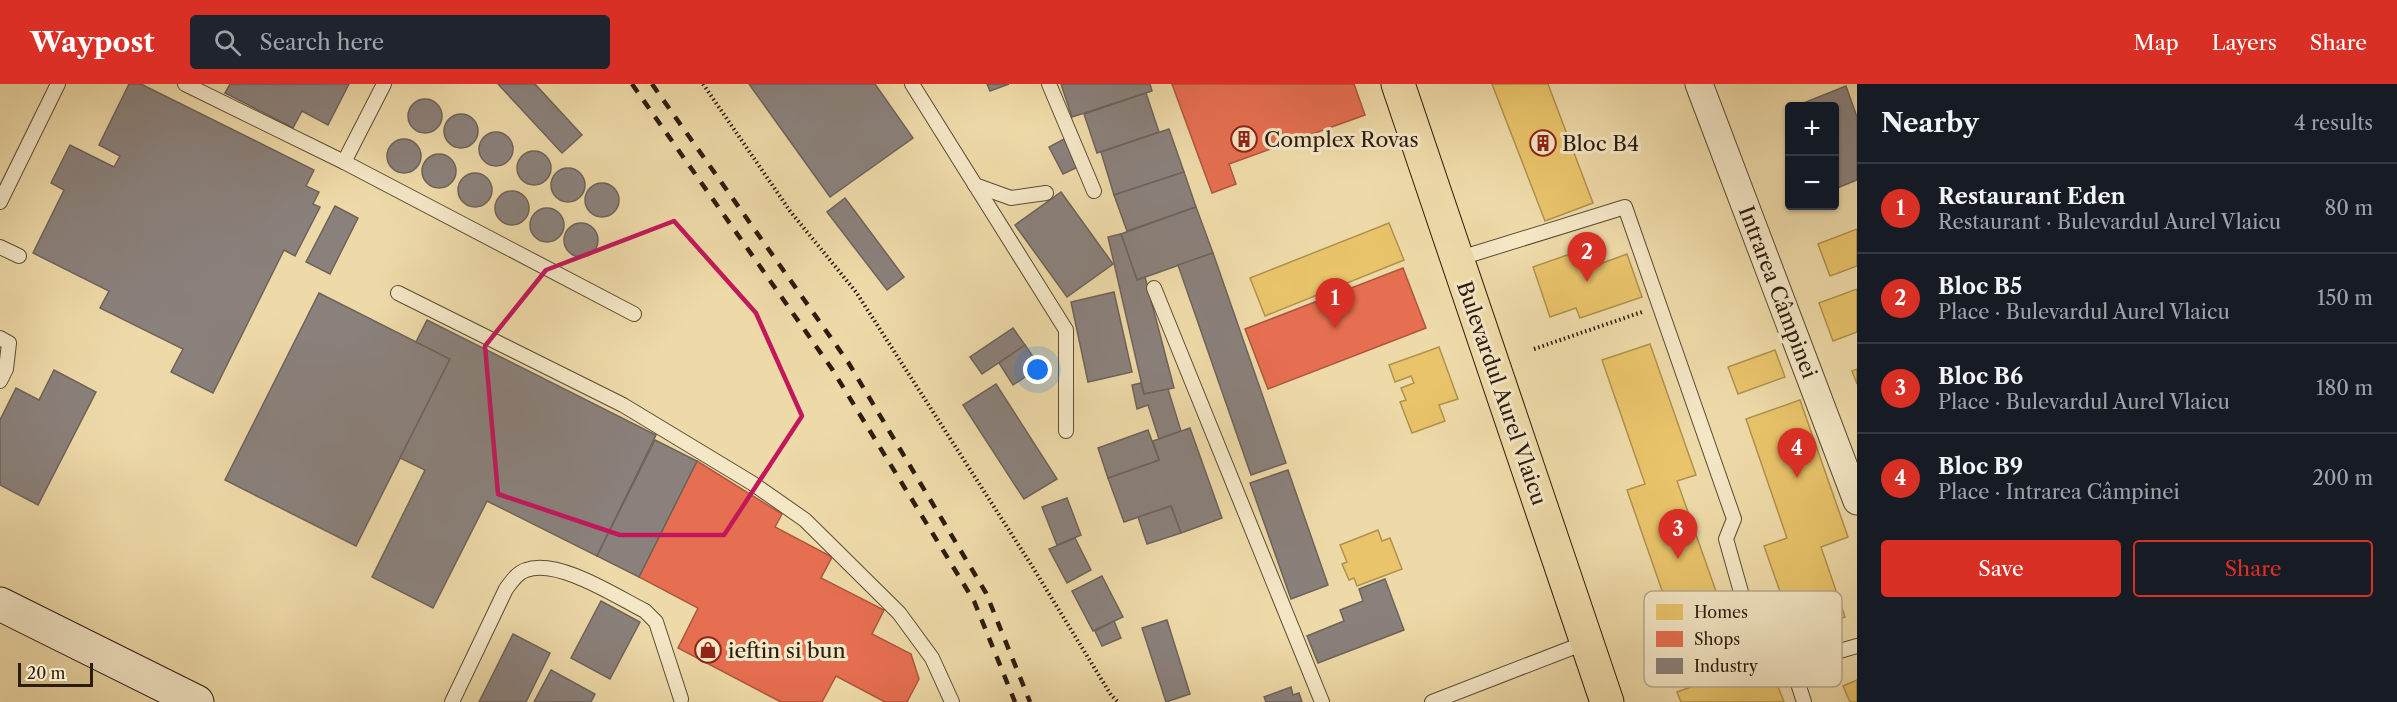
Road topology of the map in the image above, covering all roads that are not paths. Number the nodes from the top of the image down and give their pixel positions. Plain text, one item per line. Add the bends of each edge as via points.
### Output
1 (58, 84) edge
2 (185, 84) edge
3 (384, 84) edge
4 (912, 84) edge
5 (1049, 84) edge
6 (1398, 84) edge
7 (1698, 84) edge
8 (344, 162) junction
9 (975, 185) junction
10 (1094, 191) dead end
11 (1046, 193) dead end
12 (0, 202) edge
13 (0, 247) edge
14 (19, 256) dead end
15 (1457, 259) junction
16 (1154, 288) dead end
17 (398, 293) dead end
18 (634, 314) dead end
19 (0, 338) edge
20 (0, 381) edge
21 (1066, 431) dead end
22 (1857, 501) edge
23 (1741, 591) edge
24 (0, 604) edge
25 (1587, 642) junction
26 (1857, 645) edge
27 (1842, 650) edge
28 (1799, 687) edge
29 (683, 701) edge
30 (197, 702) edge
31 (452, 702) edge
32 (952, 702) edge
33 (1322, 702) edge
34 (1432, 702) edge
35 (1607, 702) edge
36 (1804, 702) edge

1 - 12 lane
2 - 8 lane
3 - 8 lane
4 - 9 lane
5 - 10 lane
6 - 15 main road, Bulevardul Aurel Vlaicu
7 - 22 street, Intrarea Câmpinei
8 - 18 lane
9 - 11 lane via 1011,198
9 - 21 lane via 1066,330
13 - 14 lane
15 - 23 lane via 1625,207 1734,519 1726,539
15 - 25 main road, Bulevardul Aurel Vlaicu
16 - 33 lane
17 - 32 lane via 623,405 805,520 899,613 932,658
19 - 20 lane via 9,343 6,369
24 - 30 street
25 - 34 lane
25 - 35 main road, Bulevardul Aurel Vlaicu
26 - 27 lane
28 - 36 lane
29 - 31 lane via 656,622 645,611 563,571 544,568 523,572 506,589

